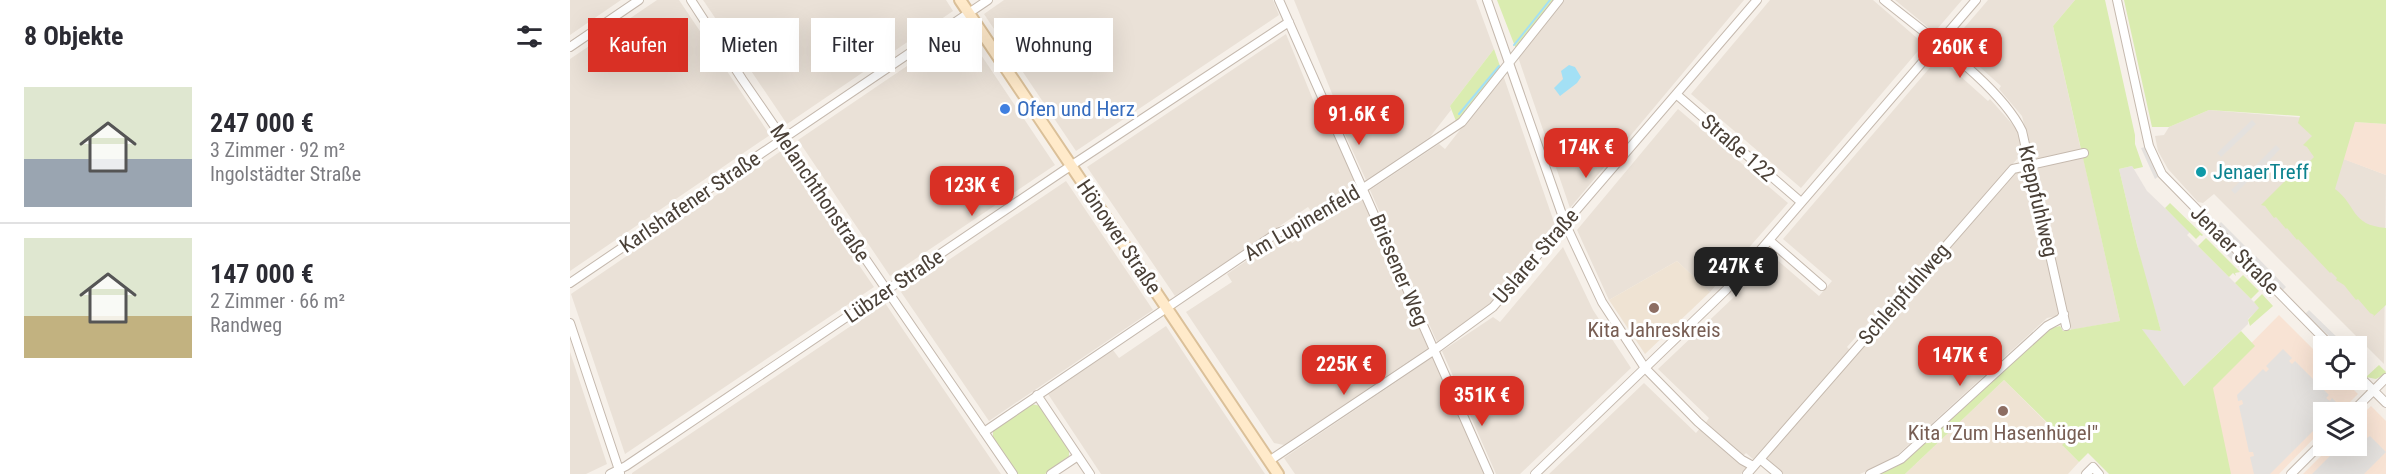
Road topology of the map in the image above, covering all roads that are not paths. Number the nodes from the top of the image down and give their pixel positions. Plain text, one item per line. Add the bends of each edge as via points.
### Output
1 (639, 0) edge
2 (691, 0) edge
3 (960, 0) edge
4 (988, 0) edge
5 (1279, 0) edge
6 (1487, 0) edge
7 (1559, 0) edge
8 (1757, 0) edge
9 (1884, 0) edge
10 (1976, 0) edge
11 (2116, 0) edge
12 (969, 13) junction
13 (1289, 22) junction
14 (1938, 45) junction
15 (570, 47) edge
16 (1509, 64) junction
17 (1676, 94) junction
18 (784, 139) junction
19 (2084, 153) dead end
20 (1071, 165) junction
21 (2030, 166) junction
22 (1364, 188) junction
23 (1801, 202) junction
24 (1565, 223) junction
25 (1769, 240) junction
26 (570, 283) edge
27 (1822, 286) dead end
28 (887, 291) junction
29 (1167, 307) junction
30 (2064, 314) junction
31 (570, 323) edge
32 (2066, 326) dead end
33 (2321, 336) edge
34 (1434, 351) junction
35 (1645, 368) junction
36 (2386, 378) edge
37 (2367, 384) edge
38 (2374, 391) junction
39 (1038, 395) junction
40 (2362, 402) edge
41 (2386, 403) edge
42 (984, 432) junction
43 (2313, 452) edge
44 (1078, 456) junction
45 (1760, 459) junction
46 (1269, 461) junction
47 (1753, 466) junction
48 (620, 472) edge
49 (610, 474) edge
50 (1013, 474) edge
51 (1051, 474) edge
52 (1090, 474) edge
53 (1278, 474) edge
54 (1490, 474) edge
55 (1535, 474) edge
56 (1747, 474) edge
57 (1778, 474) edge
58 (1870, 474) edge
59 (2086, 474) edge
60 (2100, 474) edge
61 (2291, 474) edge

1 - 15 street
2 - 18 street, Melanchthonstraße
3 - 12 main road, Hönower Straße
4 - 12 street, Karlshafener Straße
5 - 13 street, Briesener Weg
6 - 16 street
7 - 16 street, Am Lupinenfeld
8 - 17 street, Uslarer Straße
9 - 14 street, Kreppfuhlweg
10 - 14 street
11 - 33 street, Jenaer Straße via 2149,146 2162,174
12 - 18 street, Karlshafener Straße
12 - 20 main road, Hönower Straße
13 - 20 street, Lübzer Straße
13 - 22 street, Briesener Weg
14 - 21 street, Kreppfuhlweg via 1953,54 2008,109 2022,131
14 - 23 street
16 - 22 street, Am Lupinenfeld via 1462,122
16 - 24 street
17 - 23 street, Straße 122
17 - 24 street, Uslarer Straße
18 - 26 street, Karlshafener Straße
18 - 28 street, Melanchthonstraße
19 - 21 street, Schleipfuhlweg
20 - 28 street, Lübzer Straße
20 - 29 main road, Hönower Straße
21 - 30 street, Kreppfuhlweg
21 - 45 street, Schleipfuhlweg via 2013,169
22 - 29 street, Am Lupinenfeld via 1317,219 1277,233
22 - 34 street, Briesener Weg
23 - 25 street
24 - 34 street, Uslarer Straße via 1493,308
24 - 35 street via 1602,302
25 - 27 street
25 - 35 street via 1726,290
28 - 42 street, Melanchthonstraße
28 - 48 street, Lübzer Straße
29 - 39 street, Am Lupinenfeld
29 - 46 main road, Hönower Straße
30 - 32 street, Kreppfuhlweg
30 - 58 street via 1901,459
31 - 48 street
34 - 46 street, Uslarer Straße
34 - 54 street, Briesener Weg
35 - 47 street via 1698,422
35 - 55 street
36 - 38 street
37 - 38 street
38 - 40 street
38 - 41 street
39 - 42 street, Am Lupinenfeld
39 - 44 street
42 - 50 street, Melanchthonstraße
43 - 61 street
44 - 51 street
44 - 52 street
45 - 47 street, Schleipfuhlweg
45 - 57 street
46 - 53 main road, Hönower Straße
47 - 56 street, Schleipfuhlweg
48 - 49 street, Lübzer Straße
59 - 60 street via 2092,467

